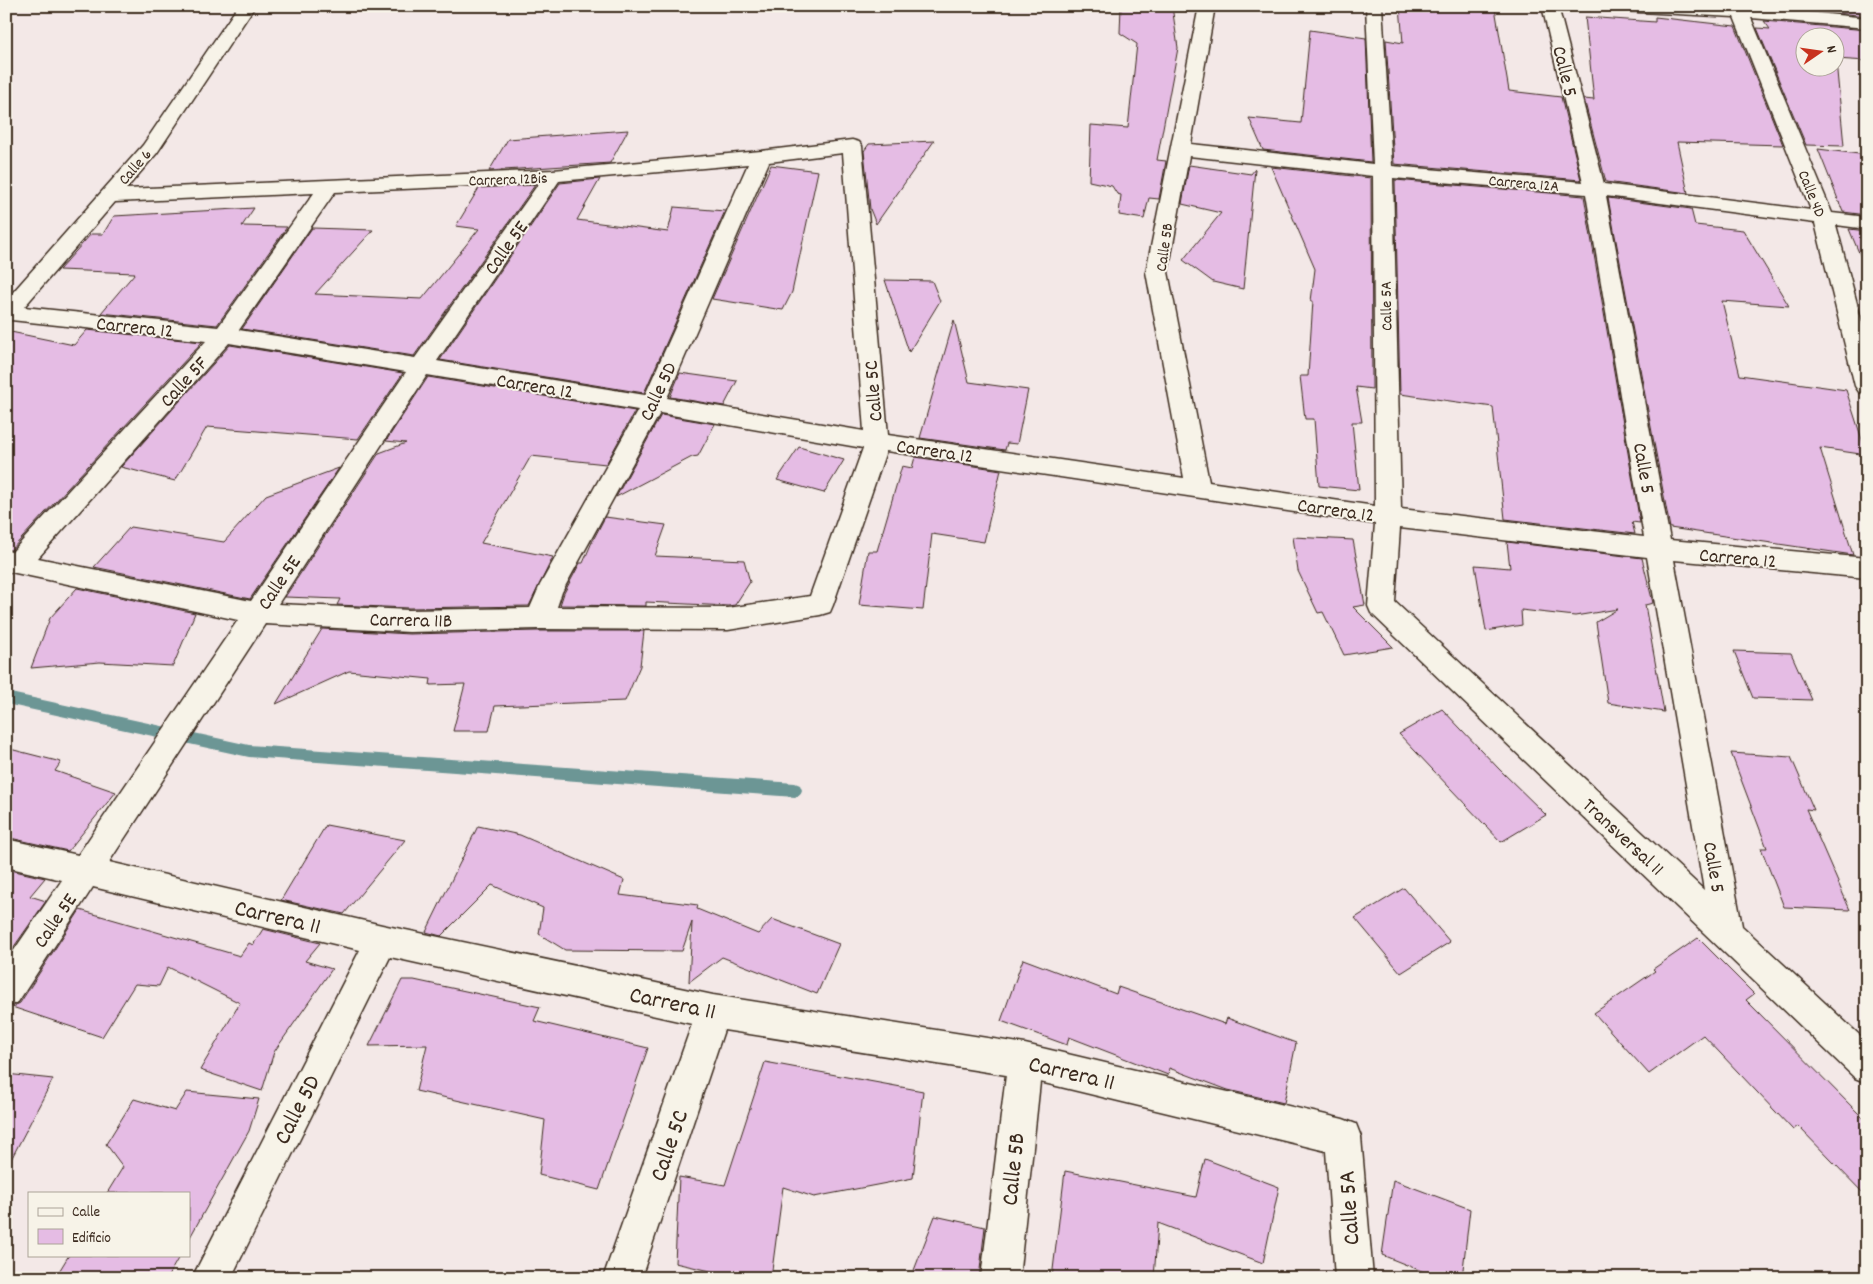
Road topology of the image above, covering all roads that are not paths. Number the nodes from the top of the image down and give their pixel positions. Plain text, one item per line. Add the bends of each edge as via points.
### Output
1 (247, 6) edge
2 (1207, 6) edge
3 (1374, 6) edge
4 (1550, 6) edge
5 (1621, 6) edge
6 (1739, 9) edge
7 (1867, 23) edge
8 (1180, 149) junction
9 (761, 157) junction
10 (1383, 171) junction
11 (553, 176) junction
12 (330, 185) junction
13 (1595, 189) junction
14 (108, 196) junction
15 (856, 199) joint
16 (1824, 218) junction
17 (1867, 223) edge
18 (7, 313) edge
19 (224, 335) junction
20 (421, 367) junction
21 (1867, 386) edge
22 (653, 404) junction
23 (877, 442) junction
24 (1198, 488) junction
25 (1388, 516) junction
26 (1660, 549) junction
27 (12, 562) edge
28 (1867, 568) edge
29 (820, 605) joint
30 (1381, 606) joint
31 (257, 612) junction
32 (539, 618) junction
33 (6, 853) edge
34 (86, 873) junction
35 (1727, 933) junction
36 (382, 940) junction
37 (6, 991) edge
38 (713, 1012) junction
39 (1024, 1061) junction
40 (1867, 1066) edge
41 (1343, 1137) joint
42 (211, 1278) edge
43 (622, 1278) edge
44 (1000, 1278) edge
45 (1354, 1278) edge

1 - 14 street, Calle 6 via 150,149
2 - 8 street, Calle 5B
3 - 10 street, Calle 5A
4 - 13 street, Calle 5
5 - 6 street
6 - 7 street
6 - 16 street, Calle 4D
8 - 10 street, Carrera 12A
8 - 24 street, Calle 5B via 1157,272
9 - 11 street, Carrera 12Bis
9 - 15 street, Carrera 12Bis via 852,146
9 - 22 street, Calle 5D
10 - 13 street, Carrera 12A
10 - 25 street, Calle 5A
11 - 12 street, Carrera 12Bis
11 - 20 street, Calle 5E
12 - 14 street, Carrera 12Bis
12 - 19 street, Calle 5F
13 - 16 street, Carrera 12A
13 - 26 street, Calle 5
14 - 18 street, Calle 6
15 - 23 street, Calle 5C
16 - 17 street, Carrera 12A
16 - 21 street, Calle 4D
18 - 19 street, Carrera 12
19 - 20 street, Carrera 12
19 - 27 street, Calle 5F
20 - 22 street, Carrera 12
20 - 31 street, Calle 5E
22 - 23 street, Carrera 12
22 - 32 street, Calle 5D via 549,592
23 - 24 street, Carrera 12
23 - 29 street, Calle 5C
24 - 25 street, Carrera 12
25 - 26 street, Carrera 12
25 - 30 street, Calle 5A
26 - 28 street, Carrera 12
26 - 35 street, Calle 5
27 - 31 street, Carrera 11B
29 - 32 street, Carrera 11B via 728,620
30 - 35 street, Transversal 11
31 - 32 street, Carrera 11B via 409,621
31 - 34 street, Calle 5E
33 - 34 street, Carrera 11
34 - 36 street, Carrera 11
34 - 37 street, Calle 5E
35 - 40 street, Transversal 11
36 - 38 street, Carrera 11
36 - 42 street, Calle 5D
38 - 39 street, Carrera 11
38 - 43 street, Calle 5C
39 - 41 street, Carrera 11
39 - 44 street, Calle 5B
41 - 45 street, Calle 5A

